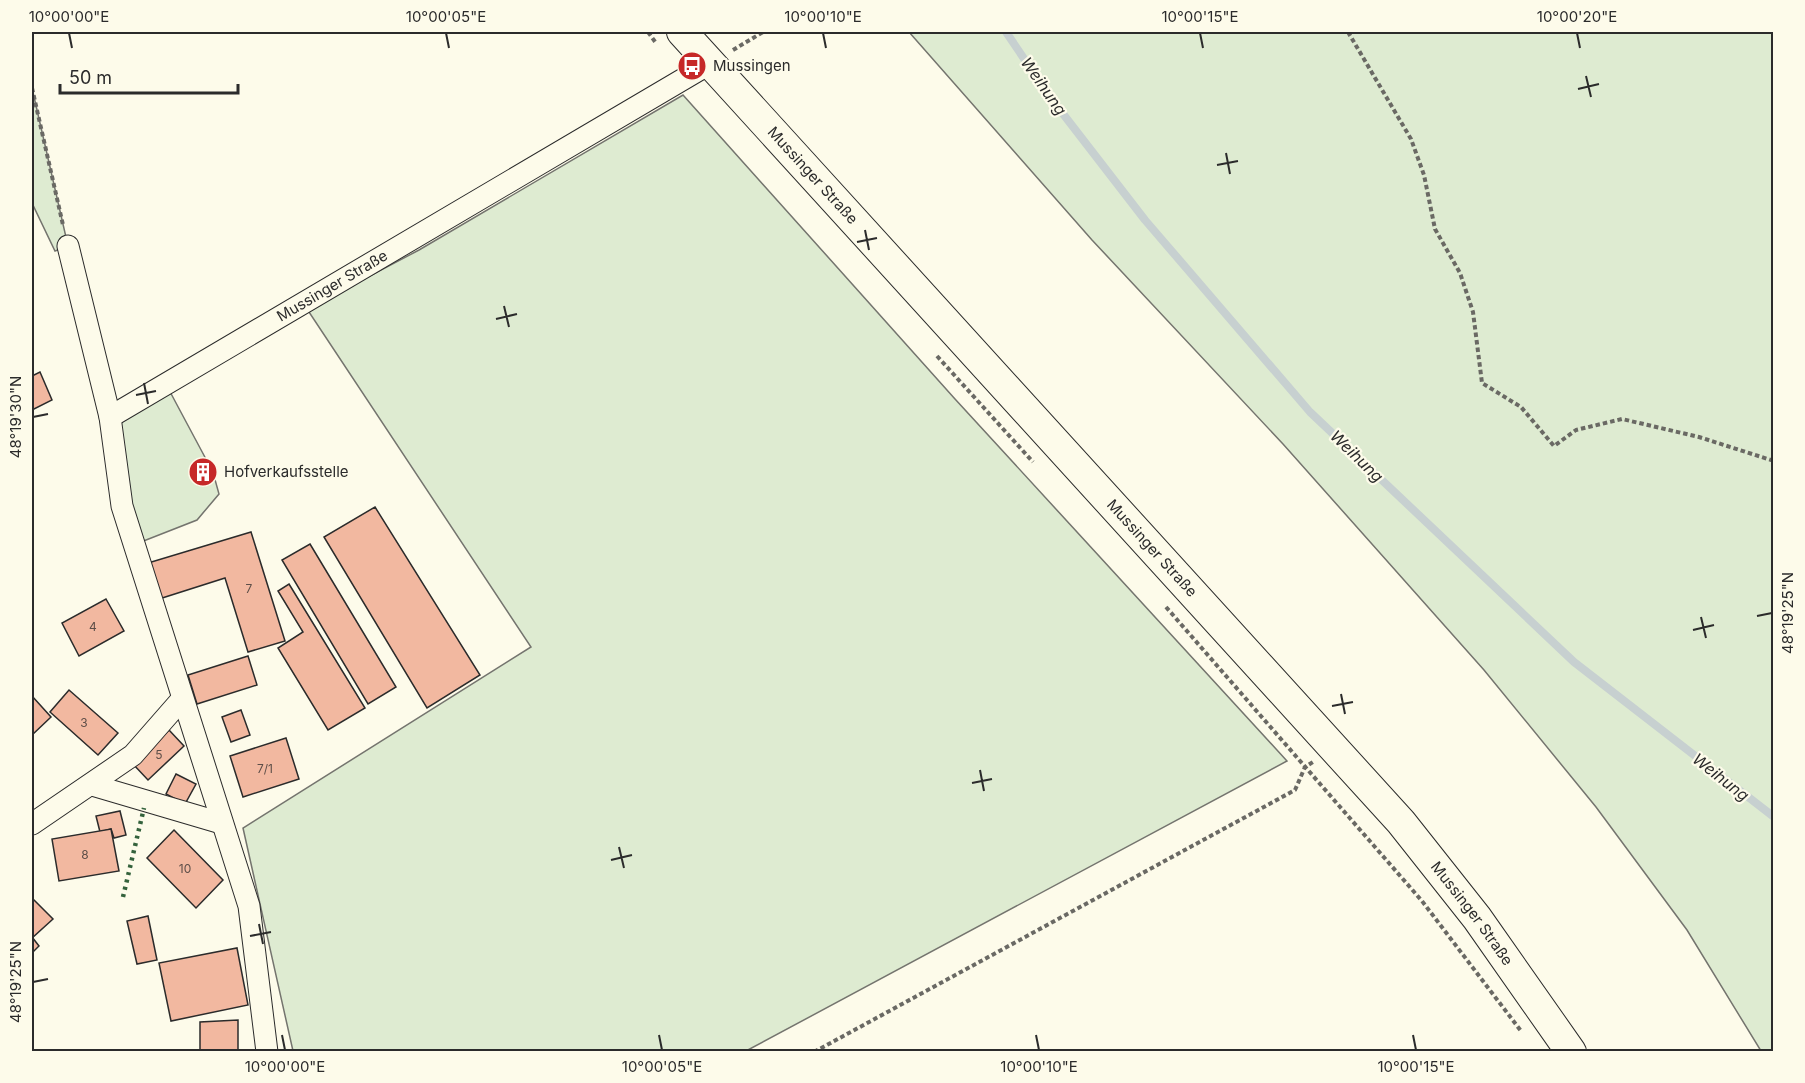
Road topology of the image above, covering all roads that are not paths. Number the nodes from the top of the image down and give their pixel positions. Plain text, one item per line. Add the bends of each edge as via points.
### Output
1 (671, 40) edge
2 (709, 64) junction
3 (68, 246) road end
4 (110, 417) junction
5 (182, 699) junction
6 (92, 785) junction
7 (221, 823) junction
8 (32, 824) edge
9 (267, 1052) edge
10 (1571, 1052) edge

1 - 2 street, Mussinger Straße
2 - 4 street, Mussinger Straße
2 - 10 street, Mussinger Straße via 1401,822 1478,918
3 - 4 street
4 - 5 street via 122,506
5 - 6 street via 133,755
5 - 7 street
6 - 7 street
6 - 8 street
7 - 9 street via 249,906

